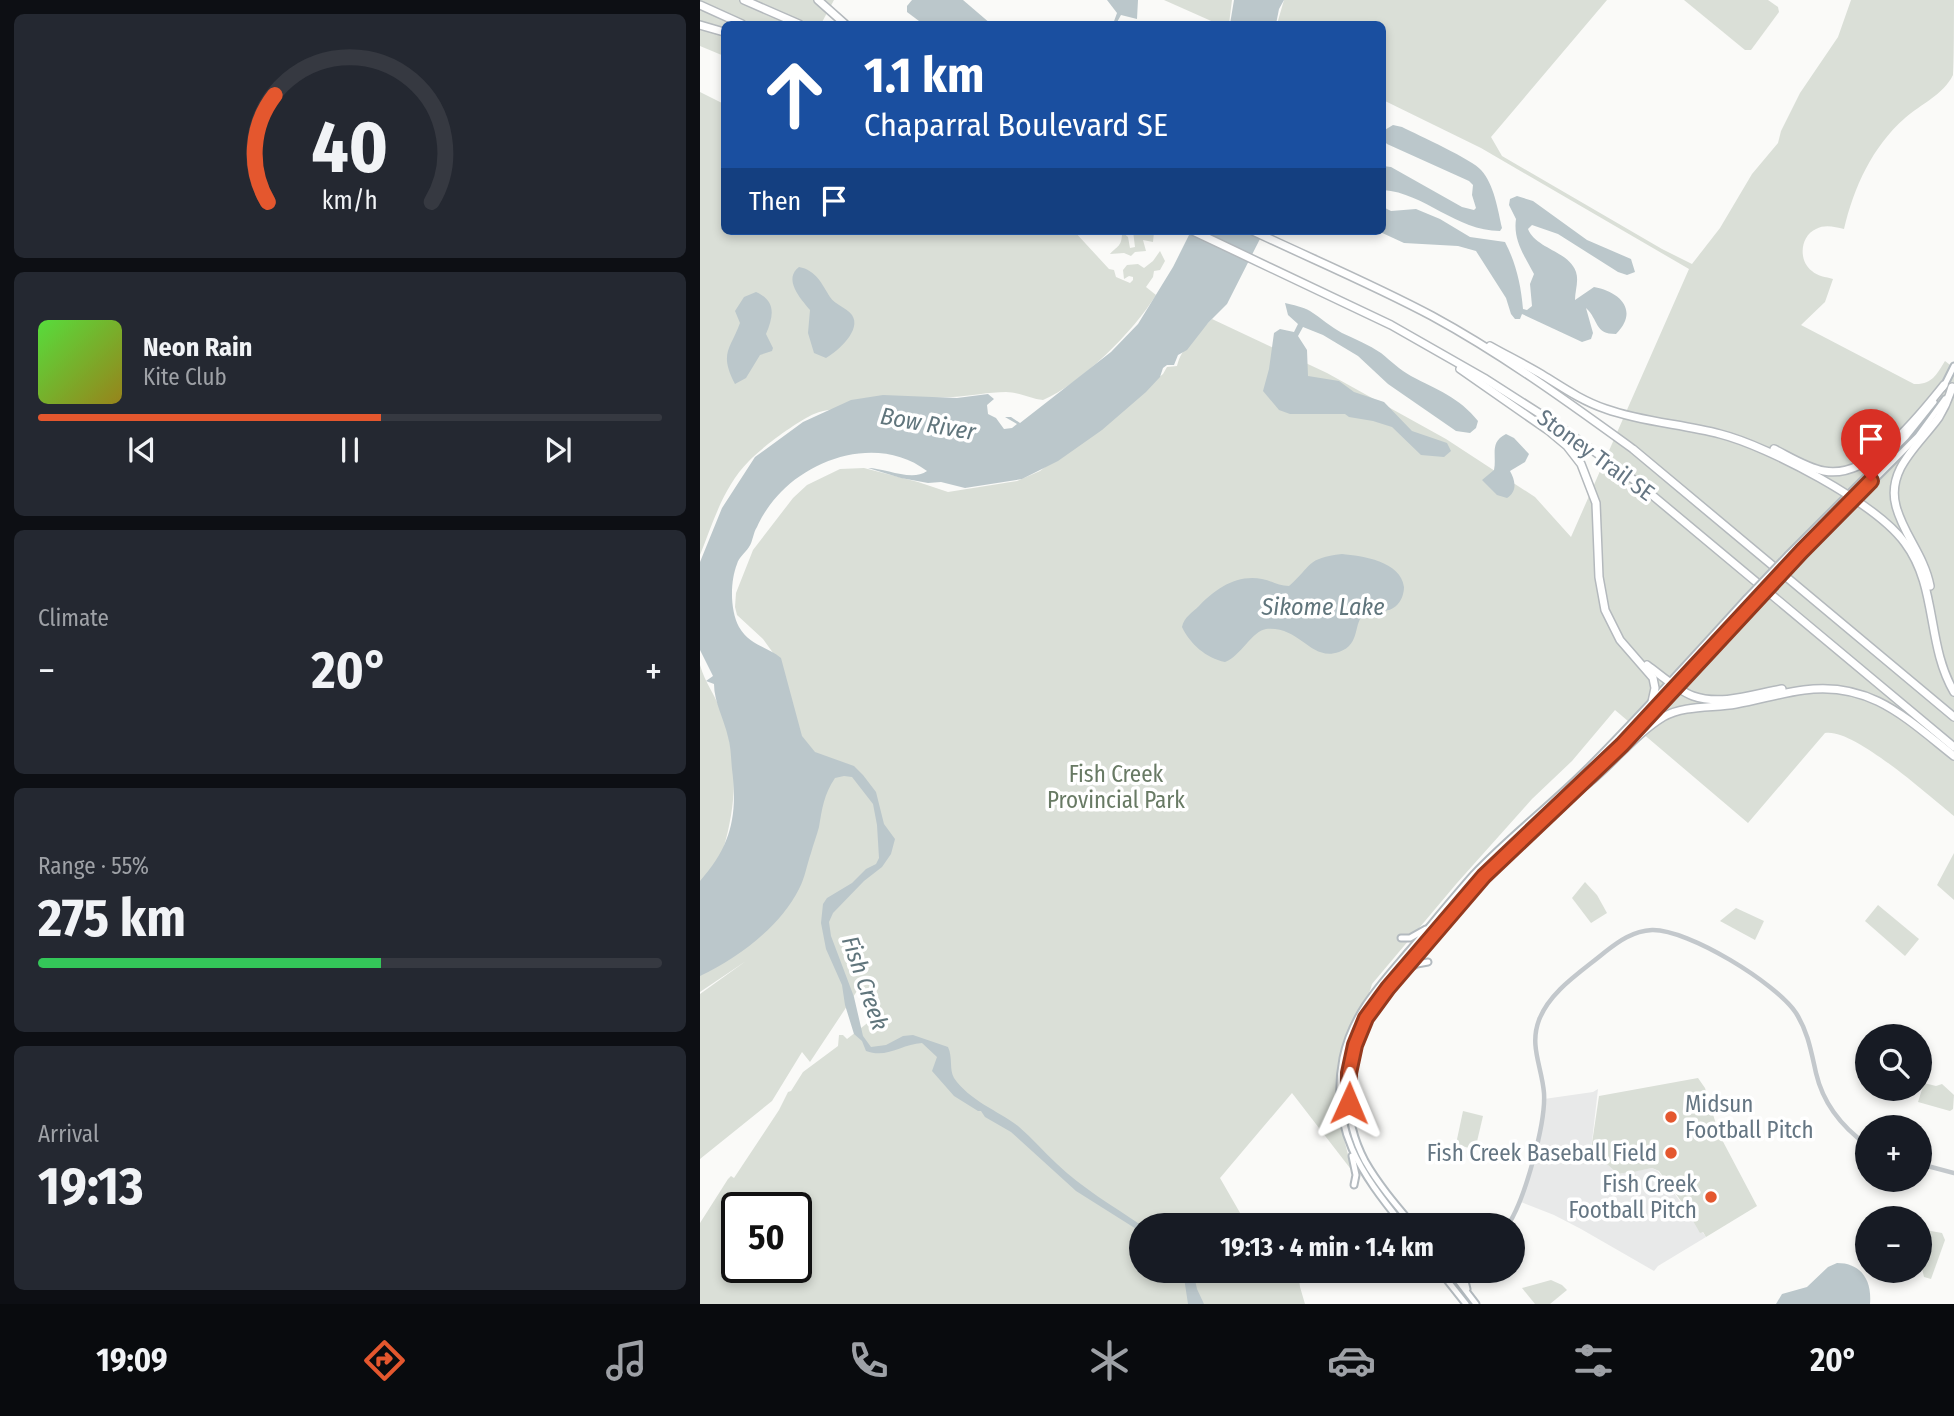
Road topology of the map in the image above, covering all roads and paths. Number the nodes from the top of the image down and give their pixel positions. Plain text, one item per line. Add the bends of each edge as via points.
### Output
1 (744, 0) edge
2 (755, 0) edge
3 (818, 0) edge
4 (700, 5) edge
5 (736, 21) edge
6 (792, 21) edge
7 (794, 21) edge
8 (842, 21) edge
9 (700, 25) edge
10 (721, 31) edge
11 (1202, 235) edge
12 (1261, 235) edge
13 (1433, 317) junction
14 (1421, 342) junction
15 (1954, 366) edge
16 (1950, 385) edge
17 (1711, 432) junction
18 (1849, 497) junction
19 (1937, 653) junction
20 (1635, 656) junction
21 (1674, 684) junction
22 (1842, 689) junction
23 (1954, 692) edge
24 (1651, 702) junction
25 (1954, 718) edge
26 (1954, 747) edge
27 (1954, 756) edge
28 (1570, 796) junction
29 (1431, 925) junction
30 (1401, 938) dead end
31 (1428, 961) dead end
32 (1399, 975) junction
33 (1855, 1135) edge
34 (1351, 1150) junction
35 (1932, 1167) edge
36 (1954, 1173) edge
37 (1354, 1185) dead end
38 (1394, 1213) edge
39 (1404, 1213) edge
40 (1514, 1213) edge
41 (1450, 1283) edge
42 (1460, 1283) edge
43 (1466, 1283) edge
44 (1470, 1296) junction
45 (1466, 1304) edge
46 (1476, 1304) edge

1 - 6 highway
2 - 7 highway
3 - 8 highway
4 - 5 highway
9 - 10 highway
11 - 14 highway, Stoney Trail SE
12 - 13 highway, Stoney Trail SE
13 - 17 highway via 1606,410
13 - 25 highway, Stoney Trail SE via 1536,380 1633,449
14 - 20 highway via 1549,431 1581,464 1595,503 1604,605 1615,632
14 - 26 highway, Stoney Trail SE via 1513,396 1634,480
15 - 16 main road
16 - 17 highway via 1906,429 1848,470 1821,470 1757,442
16 - 18 main road via 1923,429
16 - 19 highway via 1940,415 1902,465 1894,491 1897,512 1927,574
17 - 18 highway via 1761,448
18 - 19 highway via 1892,527 1913,555 1924,581
18 - 21 main road, bridge
18 - 21 main road, bridge via 1746,599
19 - 23 highway
20 - 21 highway
20 - 24 highway via 1654,679
21 - 22 highway via 1692,695 1716,700 1800,687
21 - 24 main road
21 - 28 main road
22 - 27 highway via 1889,706
22 - 28 highway via 1799,691 1671,713
24 - 29 main road via 1576,780 1484,864
28 - 32 main road via 1484,876
29 - 30 main road via 1413,937
29 - 34 main road via 1374,991 1351,1031 1340,1090
31 - 32 main road
32 - 39 main road via 1359,1034 1348,1092 1362,1153
33 - 40 street via 1827,1102 1803,1026 1777,991 1680,935 1640,932 1614,944 1543,1010 1535,1043 1543,1086 1542,1119 1524,1194
34 - 37 main road
34 - 38 main road
35 - 36 street
41 - 45 main road
42 - 44 main road
43 - 44 main road
44 - 46 main road

